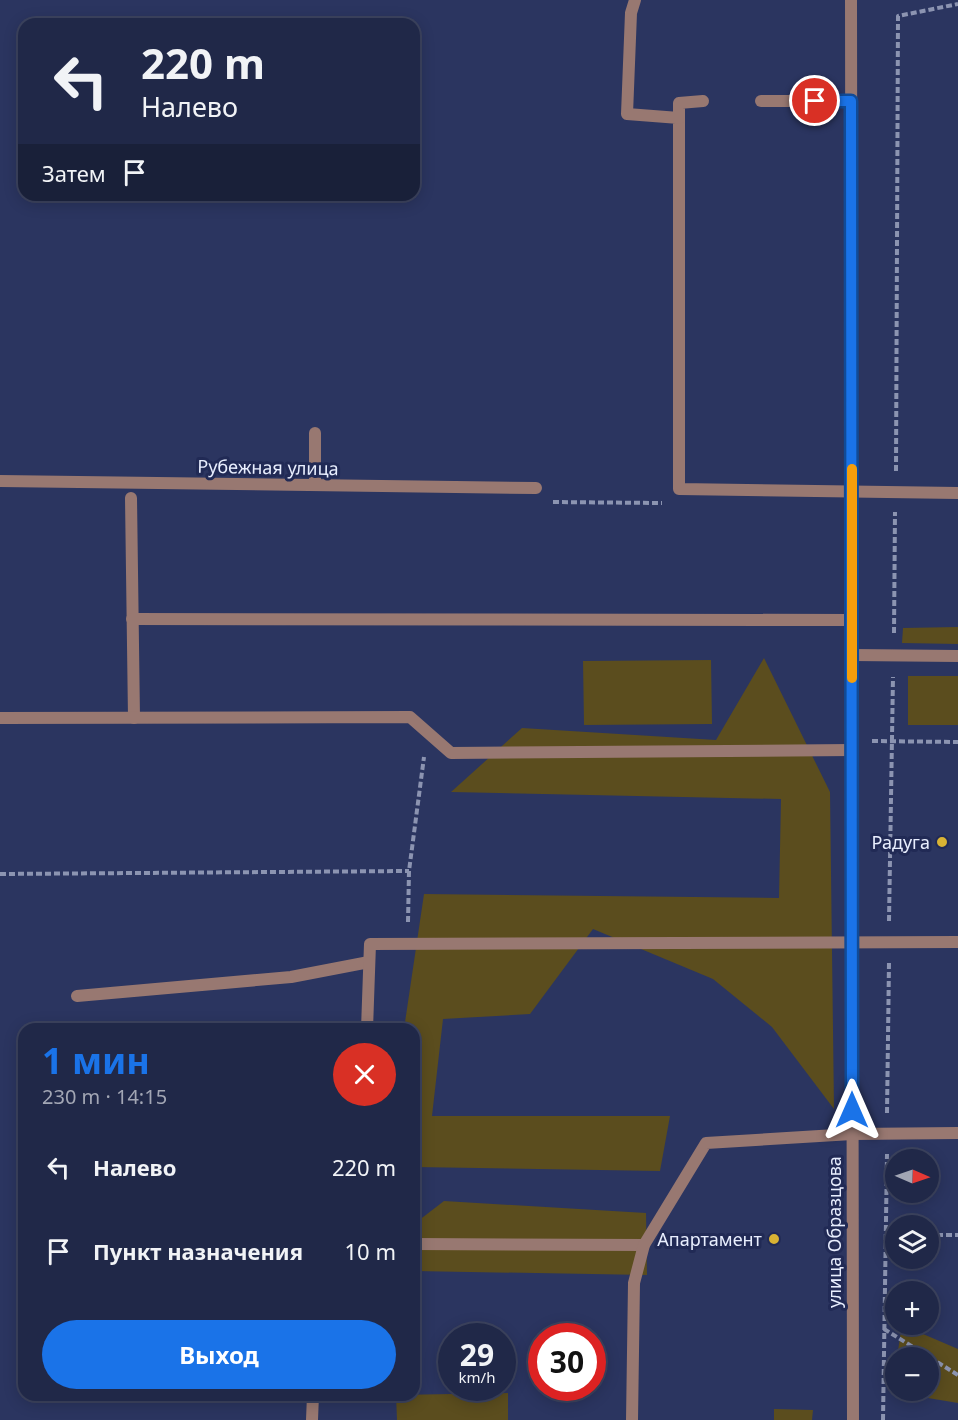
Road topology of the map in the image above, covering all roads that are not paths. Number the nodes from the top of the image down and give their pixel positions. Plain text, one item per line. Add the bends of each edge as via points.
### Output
1 (635, 0) edge
2 (851, 0) edge
3 (703, 101) dead end
4 (761, 101) dead end
5 (851, 101) junction
6 (679, 118) junction
7 (315, 433) dead end
8 (0, 481) edge
9 (315, 485) junction
10 (536, 488) dead end
11 (852, 491) junction
12 (958, 493) edge
13 (131, 498) dead end
14 (132, 619) junction
15 (852, 620) junction
16 (852, 655) junction
17 (958, 656) edge
18 (0, 718) edge
19 (134, 718) junction
20 (852, 745) junction
21 (853, 942) junction
22 (958, 942) edge
23 (369, 962) junction
24 (78, 996) dead end
25 (367, 1023) edge
26 (958, 1133) edge
27 (852, 1134) junction
28 (420, 1244) edge
29 (644, 1245) junction
30 (313, 1401) edge
31 (312, 1420) edge
32 (632, 1420) edge
33 (853, 1420) edge

1 - 6 street via 631,13 627,114
2 - 5 street, улица Образцова
3 - 6 street via 679,103
4 - 5 street
5 - 11 street, улица Образцова
6 - 11 street via 679,489
7 - 9 street
8 - 9 street, Рубежная улица
9 - 10 street, Рубежная улица
11 - 12 street
11 - 15 street, улица Образцова
13 - 14 street
14 - 15 street
14 - 19 street
15 - 16 street, улица Образцова
16 - 17 street
16 - 20 street, улица Образцова
18 - 19 street
19 - 20 street via 410,717 451,753
20 - 21 street, улица Образцова
21 - 22 street
21 - 23 street via 370,945
21 - 27 street, улица Образцова
23 - 24 street via 291,978
23 - 25 street
26 - 27 street
27 - 29 street via 706,1143
27 - 33 street, улица Образцова
28 - 29 street
29 - 32 street via 634,1283
30 - 31 street

